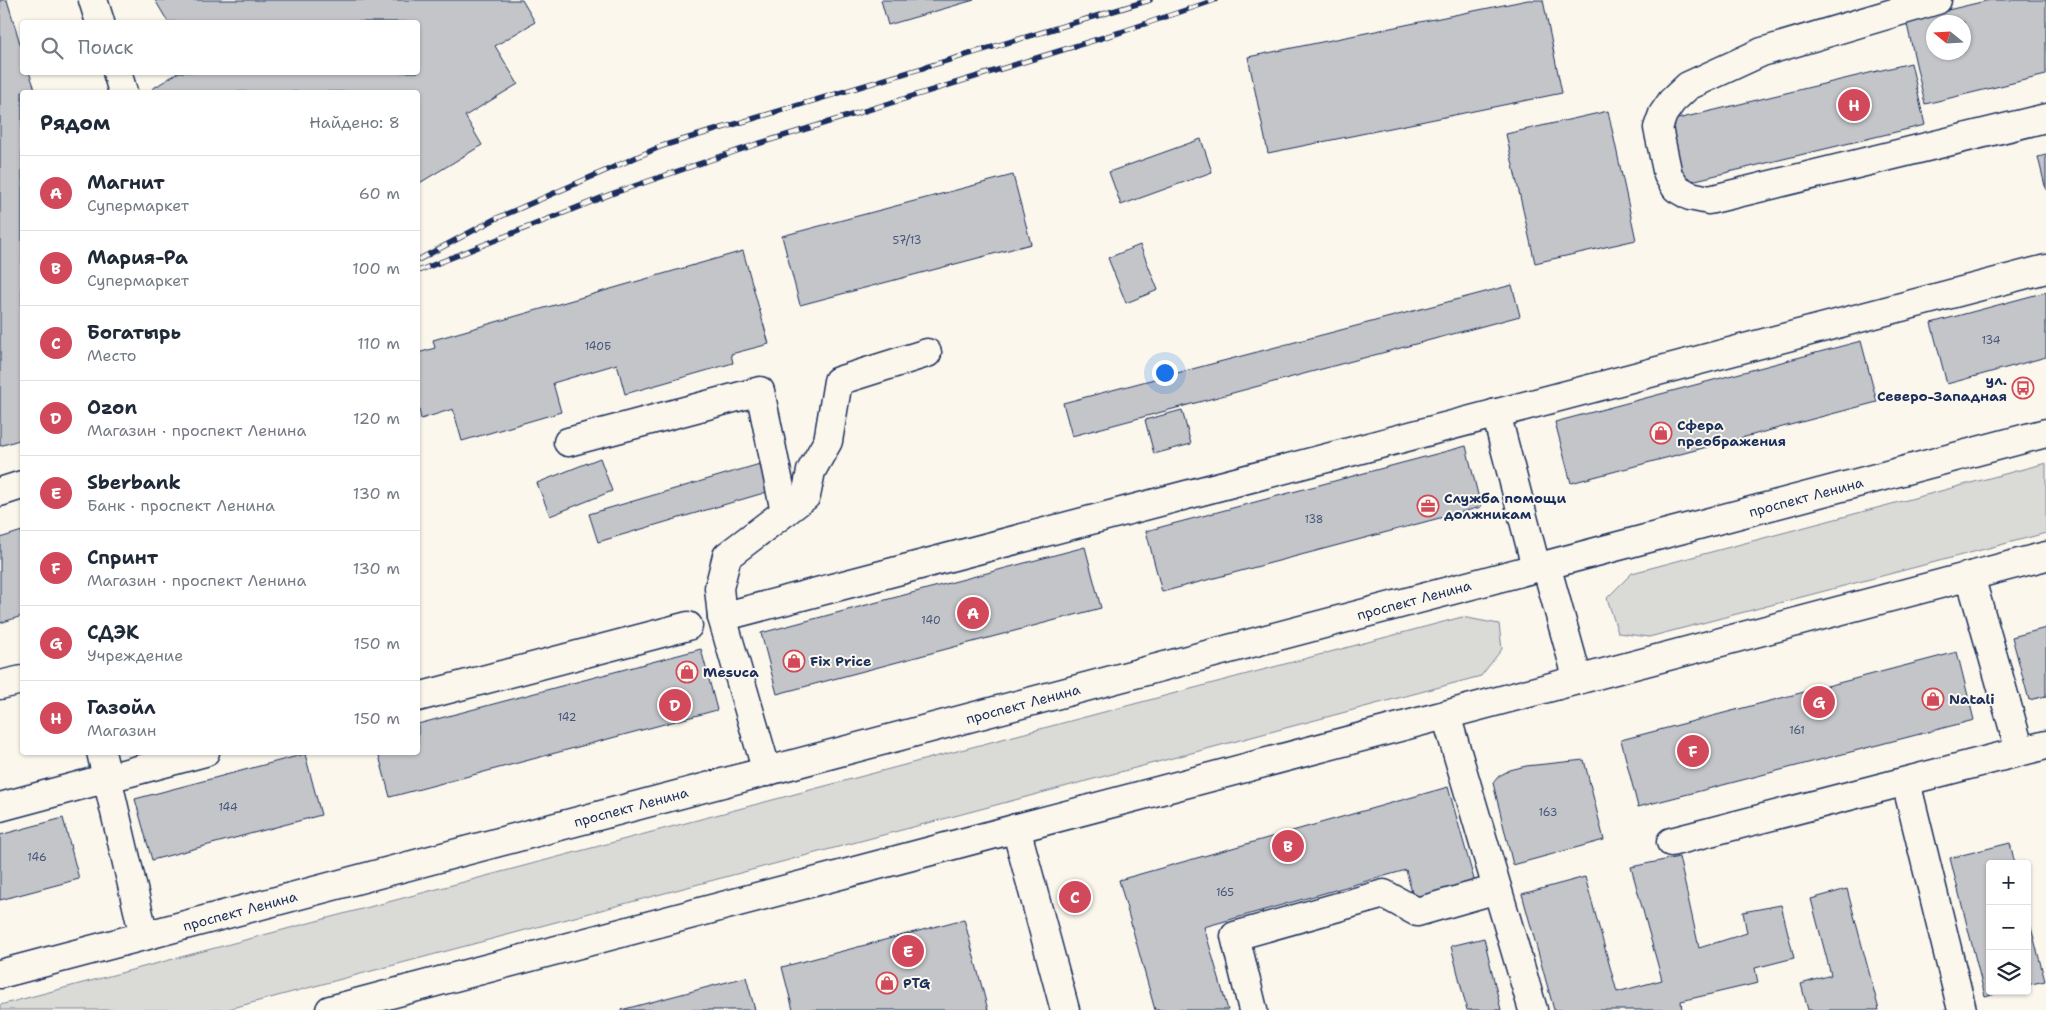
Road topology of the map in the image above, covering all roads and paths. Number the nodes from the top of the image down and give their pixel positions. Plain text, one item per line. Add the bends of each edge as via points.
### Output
1 (93, 0) edge
2 (1937, 0) edge
3 (99, 20) edge
4 (118, 75) edge
5 (122, 90) edge
6 (2046, 118) edge
7 (2046, 268) edge
8 (927, 353) dead end
9 (1496, 413) junction
10 (2046, 433) edge
11 (568, 442) dead end
12 (20, 486) edge
13 (0, 492) edge
14 (785, 512) junction
15 (2046, 556) edge
16 (1541, 566) junction
17 (1970, 576) junction
18 (722, 617) junction
19 (688, 626) dead end
20 (20, 680) edge
21 (1578, 680) junction
22 (0, 685) edge
23 (420, 696) edge
24 (1446, 715) junction
25 (2046, 745) edge
26 (2020, 751) junction
27 (182, 755) edge
28 (104, 765) edge
29 (767, 772) junction
30 (1906, 782) junction
31 (0, 806) edge
32 (1016, 828) junction
33 (1671, 842) dead end
34 (1497, 889) junction
35 (144, 936) junction
36 (0, 974) edge
37 (330, 1010) edge
38 (1065, 1010) edge
39 (1253, 1010) edge
40 (1533, 1010) edge
41 (1962, 1010) edge

1 - 3 main road
2 - 6 main road via 1762,52 1688,86 1672,101 1658,128 1668,176 1676,188 1690,196 1709,200
4 - 5 main road
7 - 9 main road
8 - 14 main road via 838,381 828,441 811,471 806,496
9 - 16 main road
9 - 18 main road
10 - 16 main road, проспект Ленина
11 - 14 main road via 760,391
12 - 13 main road
14 - 18 main road via 727,556 719,588
15 - 17 main road
16 - 21 main road
16 - 29 main road, проспект Ленина
17 - 21 main road
17 - 26 main road
18 - 29 main road
19 - 23 main road
20 - 22 main road
21 - 24 main road
24 - 32 main road
24 - 34 main road
25 - 26 main road
26 - 30 main road
27 - 28 main road
28 - 31 main road
28 - 35 main road
29 - 35 main road, проспект Ленина
30 - 33 main road
30 - 41 main road
32 - 37 main road
32 - 38 main road
34 - 39 main road via 1417,912 1384,894 1235,936
34 - 40 main road
35 - 36 main road, проспект Ленина

